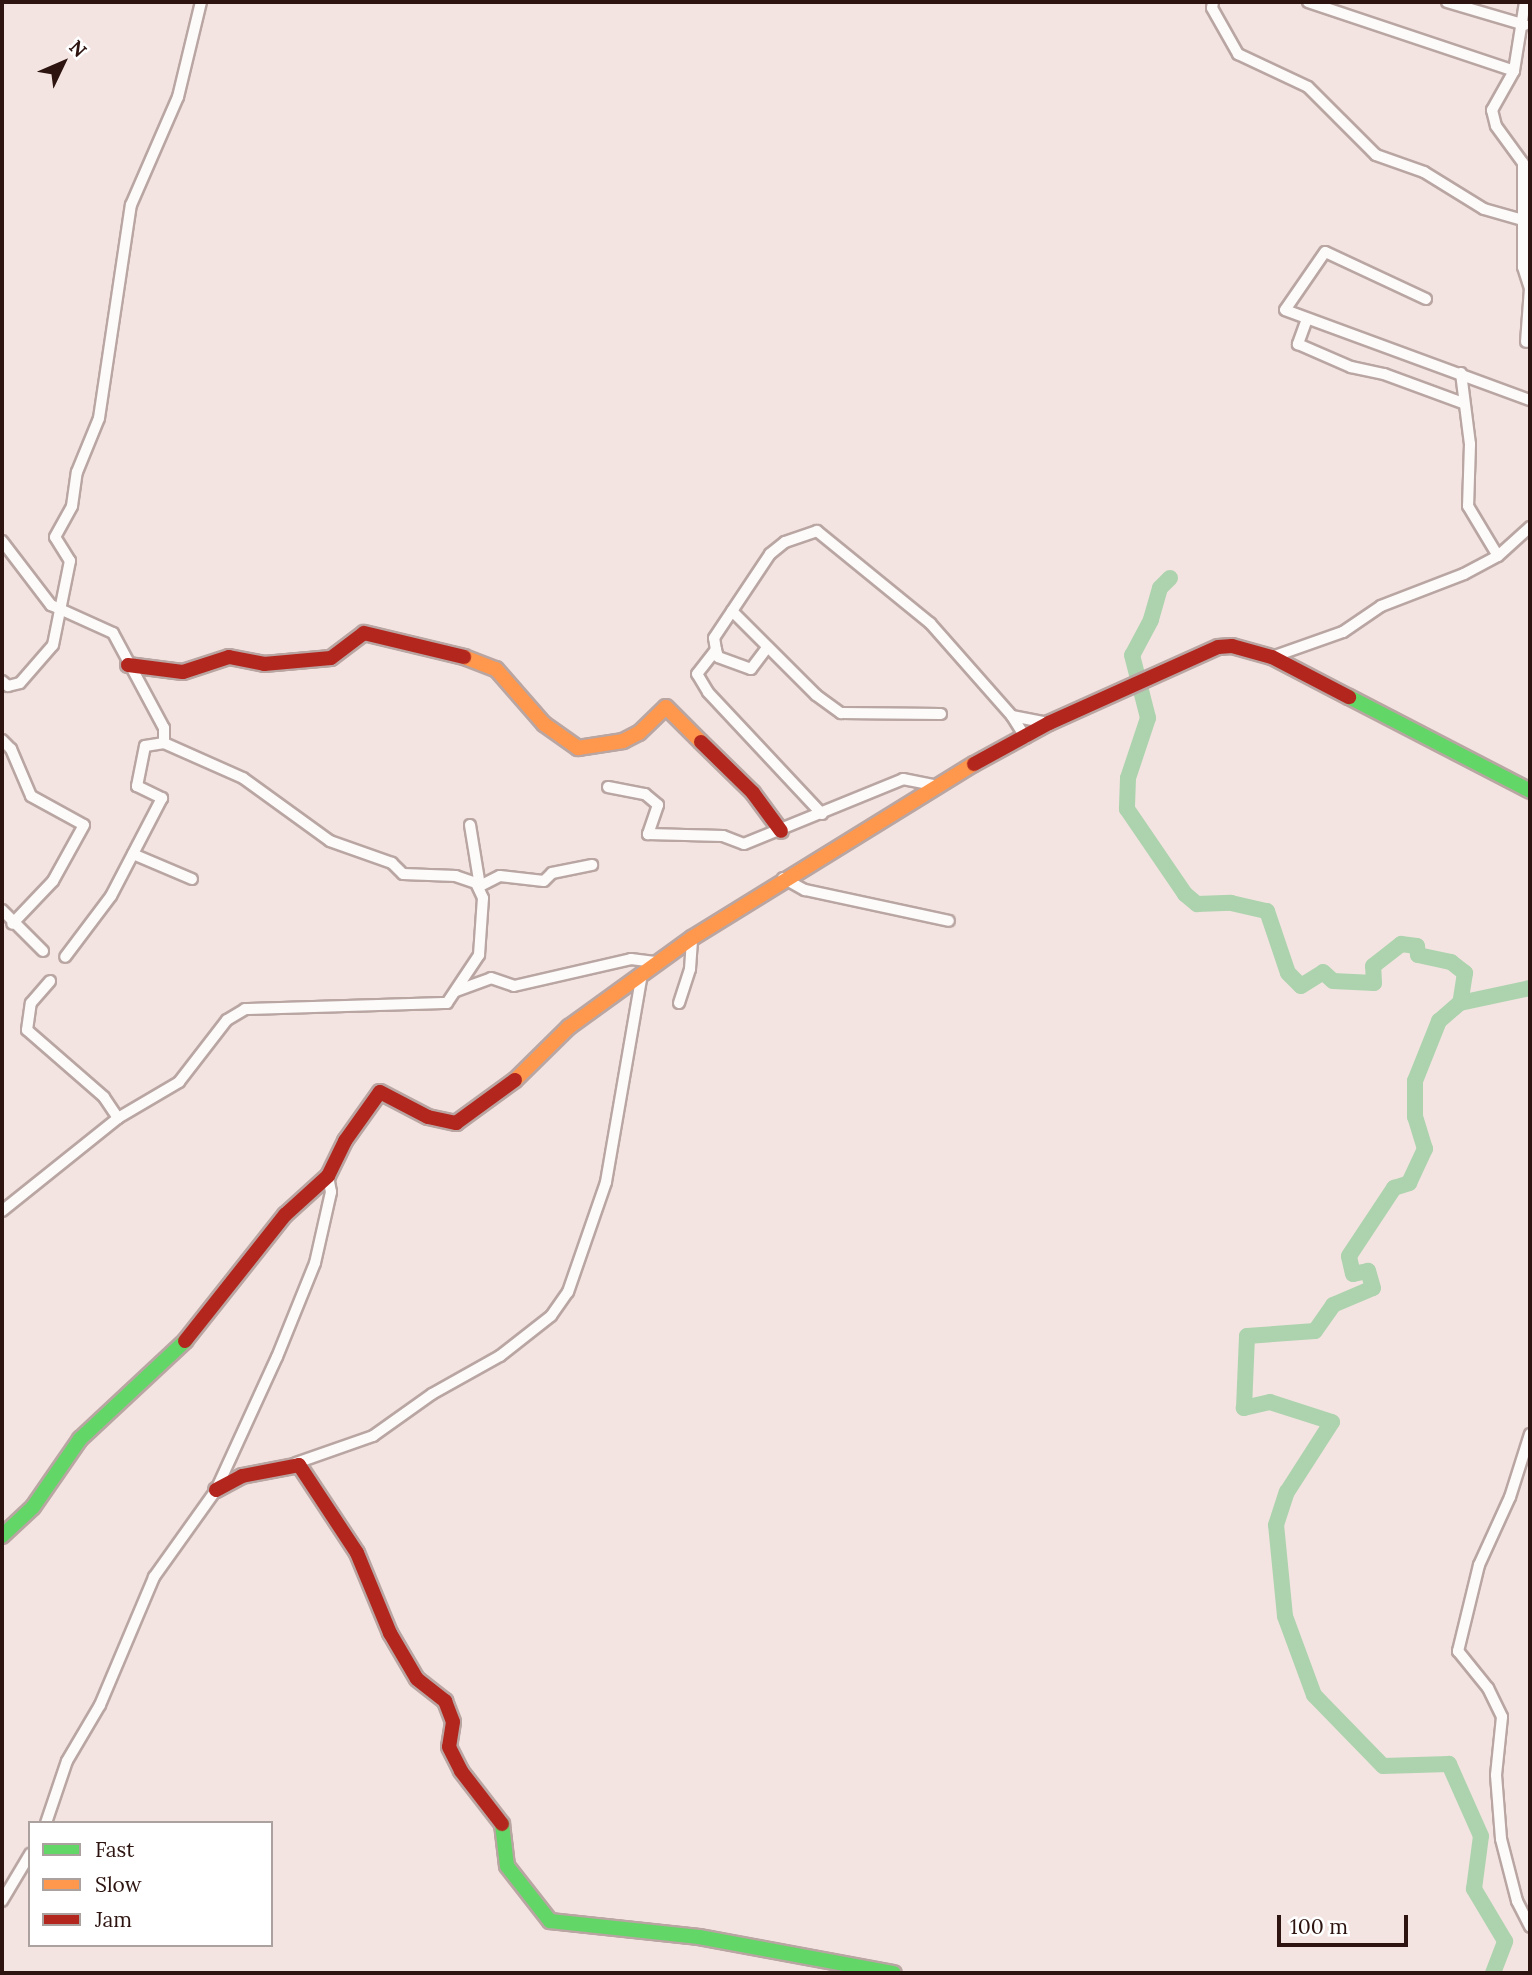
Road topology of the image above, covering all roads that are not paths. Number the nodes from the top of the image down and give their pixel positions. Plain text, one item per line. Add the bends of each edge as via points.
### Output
1 (201, 2) edge
2 (1213, 2) edge
3 (1308, 2) edge
4 (1447, 2) edge
5 (1525, 2) edge
6 (1525, 25) junction
7 (1514, 71) junction
8 (1526, 221) edge
9 (1426, 299) dead end
10 (1307, 319) junction
11 (1526, 342) dead end
12 (1461, 373) junction
13 (1530, 400) edge
14 (1463, 403) junction
15 (1530, 527) edge
16 (2, 541) edge
17 (1498, 556) junction
18 (59, 609) junction
19 (732, 611) junction
20 (767, 648) junction
21 (716, 649) junction
22 (1272, 657) junction
23 (128, 665) junction
24 (2, 681) edge
25 (941, 715) dead end
26 (1012, 716) junction
27 (1049, 723) junction
28 (1026, 738) junction
29 (2, 740) edge
30 (164, 743) junction
31 (935, 785) junction
32 (608, 787) dead end
33 (1530, 791) edge
34 (822, 814) junction
35 (470, 825) dead end
36 (780, 831) junction
37 (133, 854) junction
38 (592, 866) dead end
39 (783, 878) junction
40 (192, 879) dead end
41 (480, 886) junction
42 (2, 910) edge
43 (948, 921) dead end
44 (12, 924) junction
45 (692, 938) junction
46 (43, 951) dead end
47 (65, 957) dead end
48 (657, 962) junction
49 (642, 973) junction
50 (50, 981) dead end
51 (448, 1001) junction
52 (680, 1003) dead end
53 (118, 1118) junction
54 (328, 1177) junction
55 (2, 1211) edge
56 (1530, 1434) edge
57 (296, 1463) junction
58 (216, 1490) junction
59 (2, 1536) edge
60 (47, 1821) edge
61 (28, 1857) edge
62 (2, 1901) edge
63 (1530, 1927) edge
64 (894, 1973) edge

1 - 18 street via 178,97 131,205 99,418 77,472 72,506 55,537 70,561
2 - 8 street via 1212,8 1238,54 1308,87 1376,155 1424,172 1484,209
3 - 7 street
4 - 6 street
5 - 6 street
6 - 7 street
7 - 8 street via 1492,110 1496,126 1523,163
8 - 11 street via 1523,267 1530,288
9 - 10 street via 1325,252 1285,310
10 - 12 street
10 - 14 street via 1297,344 1351,367
12 - 13 street
12 - 14 street
14 - 17 street via 1470,444 1468,506
15 - 17 street
16 - 18 street via 44,598
17 - 22 street via 1464,575 1381,606 1343,632
18 - 23 street via 106,627 119,641
18 - 24 street via 53,645 45,656 20,683 8,686
19 - 20 street
19 - 21 street via 714,638
19 - 26 street via 770,554 785,542 817,531 930,623
20 - 21 street via 751,669 718,657
20 - 25 street via 841,713
21 - 34 street via 697,674 708,692
22 - 27 street via 1243,648 1217,647
22 - 33 street
23 - 30 street via 164,728
23 - 36 street via 183,672 229,657 264,664 331,659 363,633 427,644 496,668 515,685 537,717 578,748 623,741 639,733 666,707 753,793
26 - 27 street
26 - 28 street
27 - 28 street
28 - 31 street
29 - 44 street via 11,749 31,796 84,825 53,881
30 - 37 street via 145,746 137,786 162,798
30 - 41 street via 243,778 330,841 391,863 403,874 456,876
31 - 34 street via 903,779
31 - 39 street via 894,817
32 - 36 street via 645,794 658,805 648,834 723,836 744,844
34 - 36 street
35 - 41 street
37 - 40 street
37 - 47 street via 111,896
38 - 41 street via 552,873 544,881 500,876
39 - 43 street via 805,890
39 - 45 street
41 - 51 street via 479,955
42 - 44 street
44 - 46 street
45 - 48 street
45 - 52 street via 690,969
48 - 49 street
48 - 51 street via 631,959 514,986 491,978 460,988
49 - 54 street via 569,1027 502,1092 456,1123 428,1117 380,1092 345,1141
49 - 57 street via 606,1182 568,1292 551,1316 500,1356 432,1394 373,1436
50 - 53 street via 31,1003 27,1030 104,1097
51 - 53 street via 244,1009 227,1020 178,1082
53 - 55 street
54 - 58 street via 331,1192 315,1263
54 - 59 street via 285,1215 197,1330 80,1439 33,1507
56 - 63 street via 1510,1497 1479,1565 1458,1651 1488,1688 1502,1717 1496,1776 1501,1839 1517,1902
57 - 58 street via 242,1476
57 - 64 street via 330,1506 357,1553 390,1633 417,1679 445,1701 453,1722 449,1747 461,1771 502,1823 507,1866 545,1917 558,1923 699,1937
58 - 60 street via 155,1577 100,1705 67,1761
61 - 62 street

